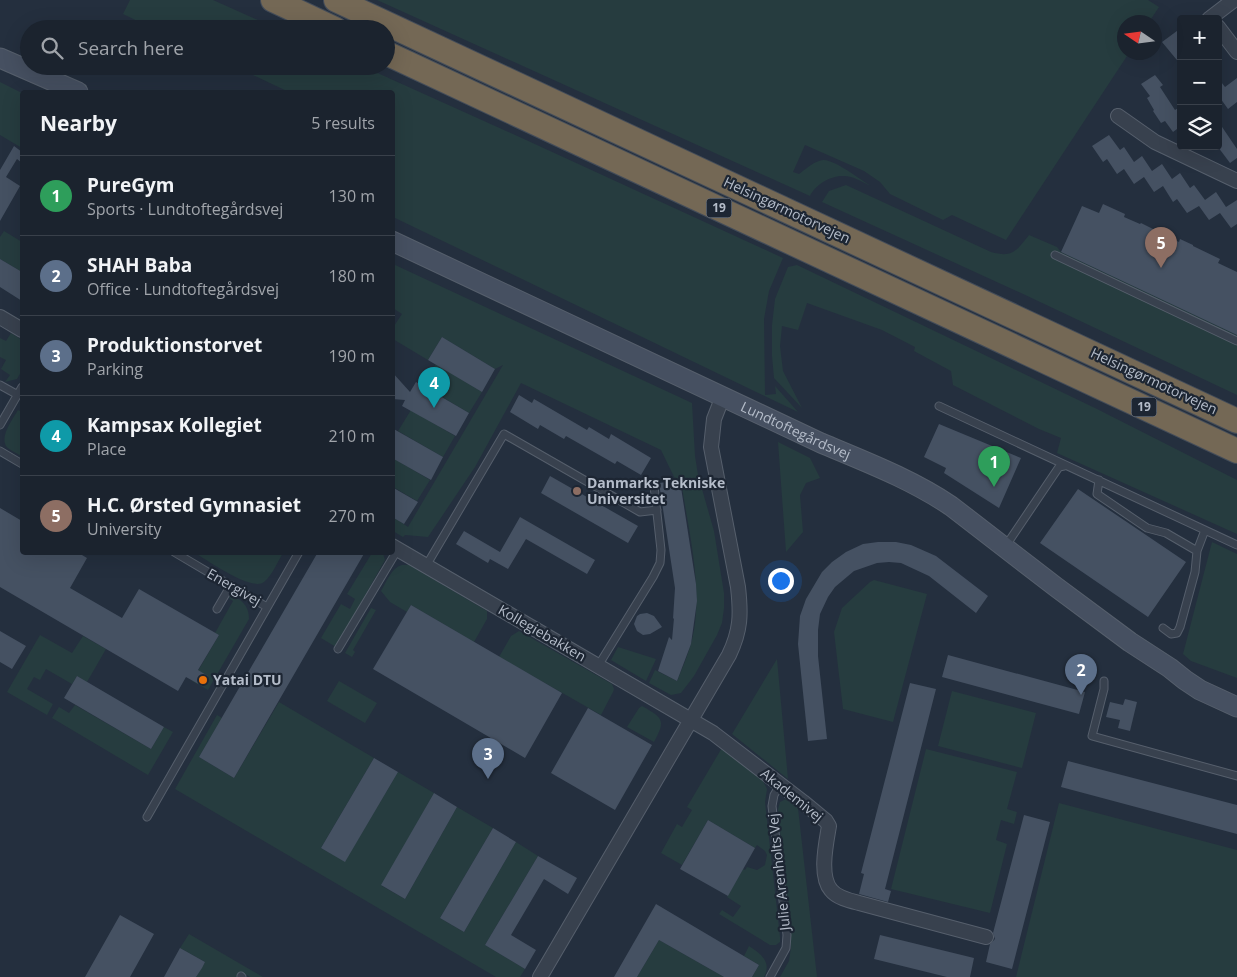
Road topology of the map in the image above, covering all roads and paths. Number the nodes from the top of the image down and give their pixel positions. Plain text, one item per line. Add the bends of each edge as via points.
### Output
1 (273, 0) edge
2 (336, 0) edge
3 (1234, 0) edge
4 (1218, 15) edge
5 (316, 20) edge
6 (379, 20) edge
7 (395, 27) edge
8 (1222, 32) edge
9 (1237, 52) edge
10 (395, 56) edge
11 (0, 58) edge
12 (20, 67) edge
13 (39, 75) edge
14 (73, 90) edge
15 (1118, 116) dead end
16 (1237, 181) edge
17 (395, 242) edge
18 (1055, 255) dead end
19 (0, 316) edge
20 (20, 329) edge
21 (1237, 340) edge
22 (1050, 364) junction
23 (1148, 378) junction
24 (0, 385) edge
25 (20, 391) edge
26 (18, 395) junction
27 (723, 396) junction
28 (939, 406) dead end
29 (1237, 410) edge
30 (1237, 421) edge
31 (0, 425) edge
32 (0, 451) edge
33 (1237, 451) edge
34 (20, 463) edge
35 (1064, 466) junction
36 (1237, 469) edge
37 (1099, 480) junction
38 (654, 486) dead end
39 (657, 510) junction
40 (1205, 530) junction
41 (1237, 544) edge
42 (395, 547) edge
43 (1004, 548) junction
44 (1197, 552) junction
45 (179, 555) edge
46 (297, 555) edge
47 (391, 555) edge
48 (426, 566) junction
49 (230, 586) junction
50 (267, 607) junction
51 (217, 609) dead end
52 (1163, 628) dead end
53 (338, 649) dead end
54 (598, 666) junction
55 (1170, 668) junction
56 (1104, 681) dead end
57 (1200, 690) junction
58 (1237, 694) edge
59 (1237, 707) edge
60 (1237, 714) edge
61 (691, 720) junction
62 (1237, 776) edge
63 (780, 785) junction
64 (147, 817) dead end
65 (986, 938) dead end
66 (540, 977) edge
67 (770, 977) edge

1 - 5 highway
2 - 6 highway, Helsingørmotorvejen / 19
3 - 4 street
7 - 23 highway, Helsingørmotorvejen / 19
8 - 9 street
10 - 22 highway, Helsingørmotorvejen / 19
11 - 12 street
13 - 14 street
15 - 16 street via 1155,142
17 - 27 street, Lundtoftegårdsvej
18 - 21 lane
19 - 20 street
22 - 33 highway, Helsingørmotorvejen / 19
22 - 36 highway via 1100,396
23 - 29 highway
23 - 30 highway, Helsingørmotorvejen / 19
24 - 26 lane
25 - 26 lane
26 - 31 lane
27 - 43 street, Lundtoftegårdsvej via 930,492
27 - 61 street via 714,419 711,447 738,587 740,626 729,656
28 - 35 lane
32 - 34 lane
35 - 37 lane
35 - 43 lane via 1059,467
37 - 40 lane
37 - 44 lane via 1097,494 1147,528 1166,534
38 - 39 lane
39 - 48 lane via 640,512 504,434
39 - 54 lane via 660,563
40 - 41 lane
40 - 44 lane
42 - 48 street, Kollegiebakken
43 - 55 street, Lundtoftegårdsvej
44 - 52 lane via 1180,627 1176,634 1170,634
45 - 49 lane, Energivej
46 - 50 lane
47 - 53 lane
48 - 54 street, Kollegiebakken
49 - 50 lane, Energivej
49 - 51 lane
50 - 64 lane
54 - 61 street, Kollegiebakken
55 - 57 street, Lundtoftegårdsvej
55 - 58 street, Lundtoftegårdsvej
56 - 62 lane via 1092,736
57 - 59 street, Lundtoftegårdsvej
57 - 60 street
61 - 63 street, Akademivej via 722,739
61 - 66 street
63 - 65 street, Akademivej via 829,826 823,871 831,890 859,903
63 - 67 lane, Julie Arenholts Vej via 772,806 787,935 786,948

